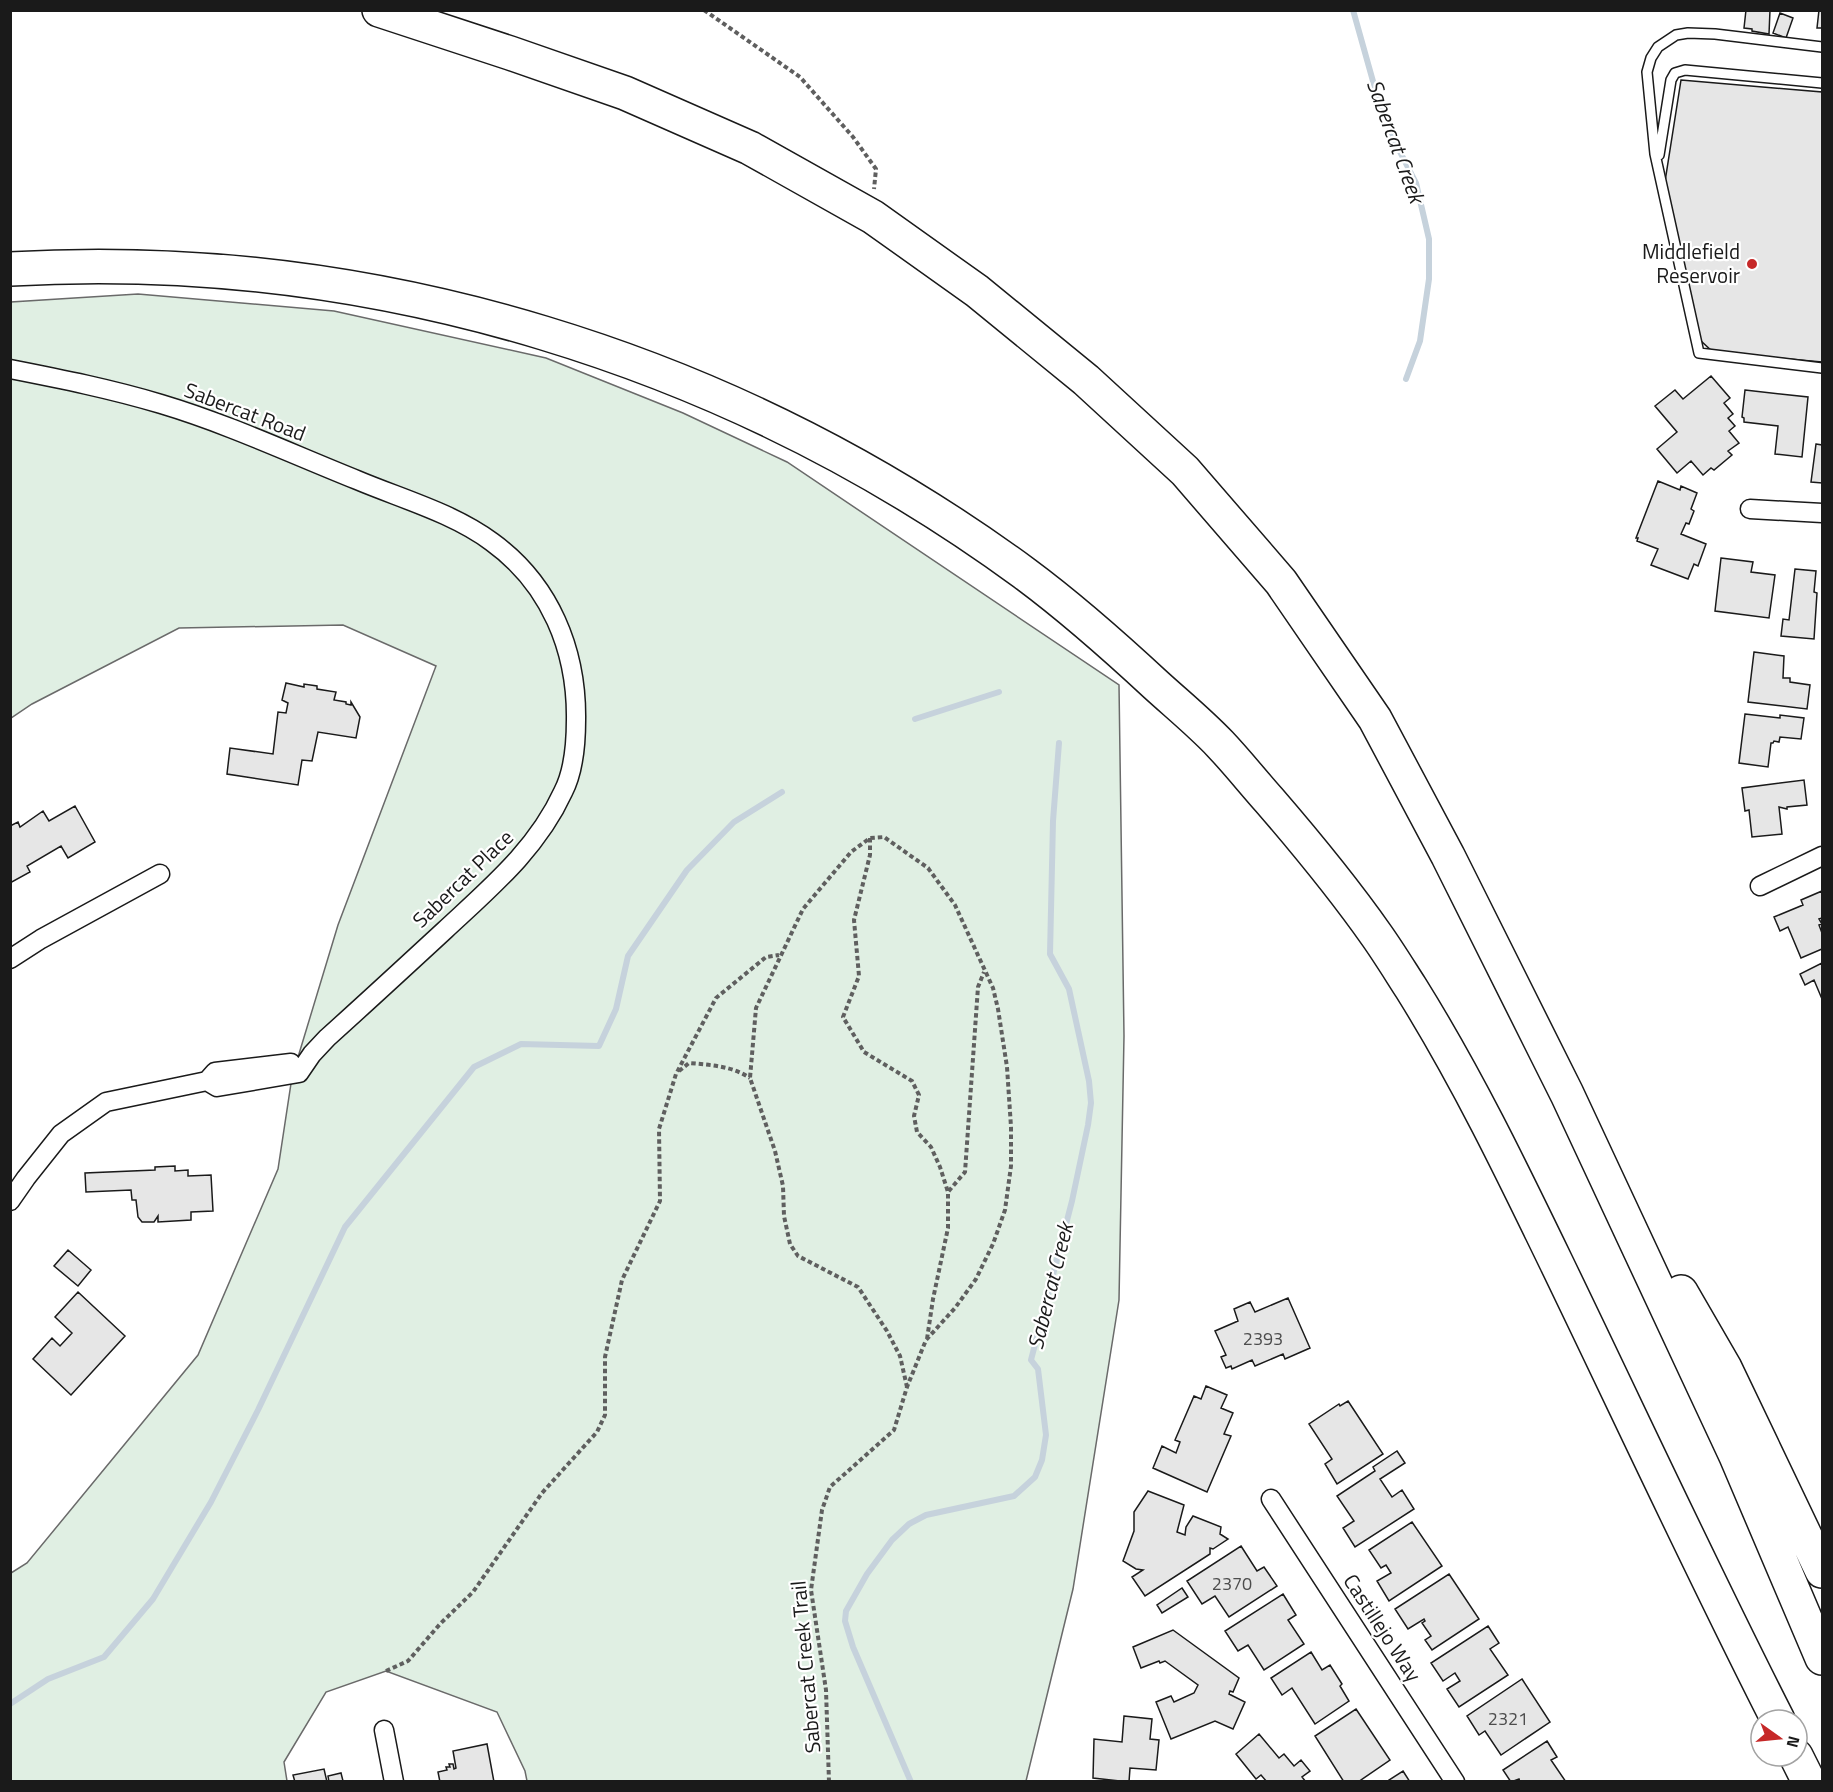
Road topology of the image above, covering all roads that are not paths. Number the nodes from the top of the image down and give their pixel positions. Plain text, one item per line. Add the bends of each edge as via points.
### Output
1 (379, 10) edge
2 (1822, 47) edge
3 (1822, 83) edge
4 (1657, 164) junction
5 (10, 268) edge
6 (1822, 368) edge
7 (10, 369) edge
8 (1750, 509) dead end
9 (1822, 513) edge
10 (455, 520) joint
11 (1822, 856) edge
12 (160, 874) dead end
13 (1760, 886) dead end
14 (10, 959) edge
15 (1567, 1094) junction
16 (10, 1201) edge
17 (1271, 1500) dead end
18 (1822, 1572) edge
19 (1822, 1658) edge
20 (1772, 1708) edge
21 (384, 1730) dead end
22 (1802, 1768) edge
23 (394, 1782) edge
24 (1455, 1782) edge
25 (1809, 1782) edge

1 - 15 highway via 625,93 750,148 873,217 978,291 1086,380 1185,471 1281,582 1375,719
2 - 4 lane via 1688,33 1676,35 1658,47 1647,72
3 - 4 lane via 1684,70 1675,73
4 - 6 lane via 1699,353
5 - 20 highway via 159,267 262,275 363,289 461,309 558,336 652,368 831,450 929,507 1028,575 1126,657 1220,744 1304,840 1379,938 1446,1046 1503,1152
7 - 10 street, Sabercat Road via 89,384 162,404
8 - 9 street
10 - 16 street, Sabercat Place via 492,542 524,571 549,604 569,650 577,695 576,745 565,790 539,836 504,876 327,1038 303,1067 215,1072 207,1081 106,1102 61,1134
11 - 13 street
12 - 14 street
15 - 18 highway via 1725,1368
15 - 19 highway via 1736,1456
17 - 24 street, Castillejo Way
21 - 23 street
22 - 25 highway

